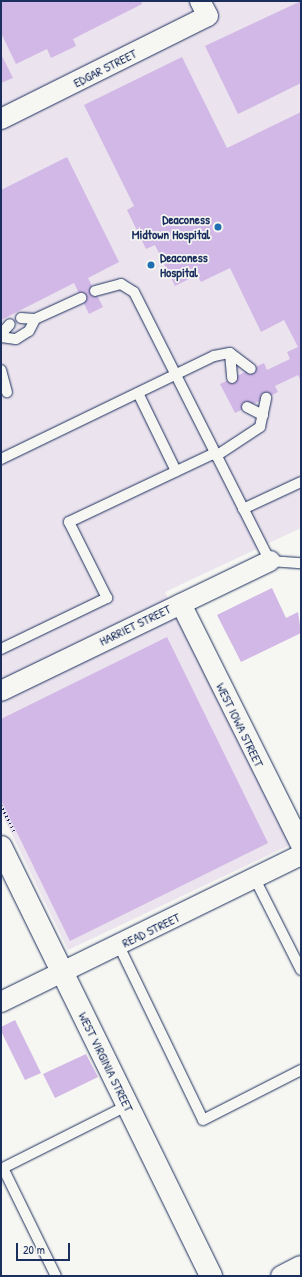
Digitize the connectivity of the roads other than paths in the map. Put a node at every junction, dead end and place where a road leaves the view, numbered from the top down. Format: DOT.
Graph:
graph roads {
  1 [pos="204,8"];
  2 [pos="1,119"];
  3 [pos="95,291"];
  4 [pos="81,298"];
  5 [pos="21,318"];
  6 [pos="35,319"];
  7 [pos="10,324"];
  8 [pos="1,334"];
  9 [pos="1,337"];
  10 [pos="230,353"];
  11 [pos="252,369"];
  12 [pos="1,370"];
  13 [pos="175,375"];
  14 [pos="232,378"];
  15 [pos="6,392"];
  16 [pos="138,393"];
  17 [pos="266,398"];
  18 [pos="247,407"];
  19 [pos="263,415"];
  20 [pos="215,454"];
  21 [pos="1,459"];
  22 [pos="176,471"];
  23 [pos="301,482"];
  24 [pos="244,509"];
  25 [pos="270,561"];
  26 [pos="301,562"];
  27 [pos="181,604"];
  28 [pos="1,649"];
  29 [pos="1,691"];
  30 [pos="301,845"];
  31 [pos="1,847"];
  32 [pos="301,855"];
  33 [pos="255,879"];
  34 [pos="119,946"];
  35 [pos="301,970"];
  36 [pos="64,973"];
  37 [pos="1,1002"];
  38 [pos="301,1070"];
  39 [pos="128,1106"];
  40 [pos="2,1168"];
  41 [pos="301,1266"];
  42 [pos="56,1276"];
  43 [pos="210,1276"];
  44 [pos="281,1276"];
  1 -- 2 [label="street, EDGAR STREET"];
  3 -- 13 [label="lane"];
  4 -- 6 [label="lane"];
  5 -- 6 [label="lane"];
  6 -- 9 [label="lane"];
  7 -- 8 [label="lane"];
  10 -- 11 [label="lane"];
  10 -- 13 [label="lane"];
  10 -- 14 [label="lane"];
  12 -- 15 [label="lane"];
  13 -- 16 [label="lane"];
  13 -- 20 [label="lane"];
  16 -- 21 [label="lane"];
  16 -- 22 [label="lane"];
  17 -- 19 [label="lane"];
  18 -- 19 [label="lane"];
  19 -- 20 [label="lane"];
  20 -- 22 [label="lane"];
  20 -- 24 [label="lane"];
  22 -- 28 [label="lane"];
  23 -- 24 [label="lane"];
  24 -- 25 [label="lane"];
  25 -- 26 [label="lane"];
  25 -- 27 [label="street, HARRIET STREET"];
  27 -- 29 [label="street, HARRIET STREET"];
  27 -- 30 [label="street, WEST IOWA STREET"];
  31 -- 36 [label="street, WEST VIRGINIA STREET"];
  32 -- 33 [label="street, READ STREET"];
  33 -- 34 [label="street, READ STREET"];
  33 -- 35 [label="lane"];
  34 -- 36 [label="street, READ STREET"];
  34 -- 38 [label="lane"];
  36 -- 37 [label="street, READ STREET"];
  36 -- 39 [label="street, WEST VIRGINIA STREET"];
  39 -- 40 [label="lane"];
  39 -- 43 [label="street, WEST VIRGINIA STREET"];
  40 -- 42 [label="lane"];
  41 -- 44 [label="street"];
}
